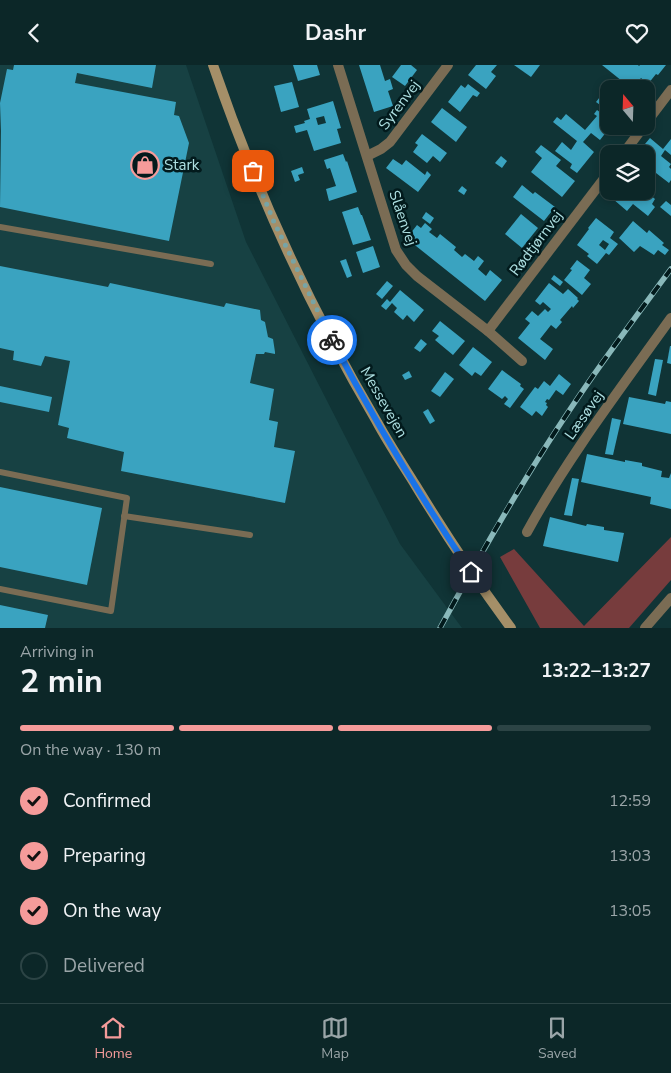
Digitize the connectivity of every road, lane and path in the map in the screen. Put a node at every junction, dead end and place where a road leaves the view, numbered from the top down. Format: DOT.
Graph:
graph roads {
  1 [pos="213,65"];
  2 [pos="338,65"];
  3 [pos="448,65"];
  4 [pos="671,90"];
  5 [pos="655,111"];
  6 [pos="367,156"];
  7 [pos="600,184"];
  8 [pos="0,227"];
  9 [pos="211,264"];
  10 [pos="671,317"];
  11 [pos="488,331"];
  12 [pos="522,361"];
  13 [pos="0,472"];
  14 [pos="124,516"];
  15 [pos="527,532"];
  16 [pos="250,535"];
  17 [pos="0,589"];
  18 [pos="671,598"];
  19 [pos="511,628"];
  20 [pos="645,628"];
  1 -- 19 [label="main road, Messevejen"];
  2 -- 6 [label="street, Slåenvej"];
  3 -- 6 [label="street, Syrenvej"];
  4 -- 5 [label="street"];
  6 -- 11 [label="street, Slåenvej"];
  7 -- 11 [label="street, Rødtjørnvej"];
  8 -- 9 [label="lane"];
  10 -- 15 [label="street, Læsøvej"];
  11 -- 12 [label="street, Slåenvej"];
  13 -- 14 [label="lane"];
  14 -- 16 [label="lane"];
  14 -- 17 [label="lane"];
  18 -- 20 [label="street"];
}
